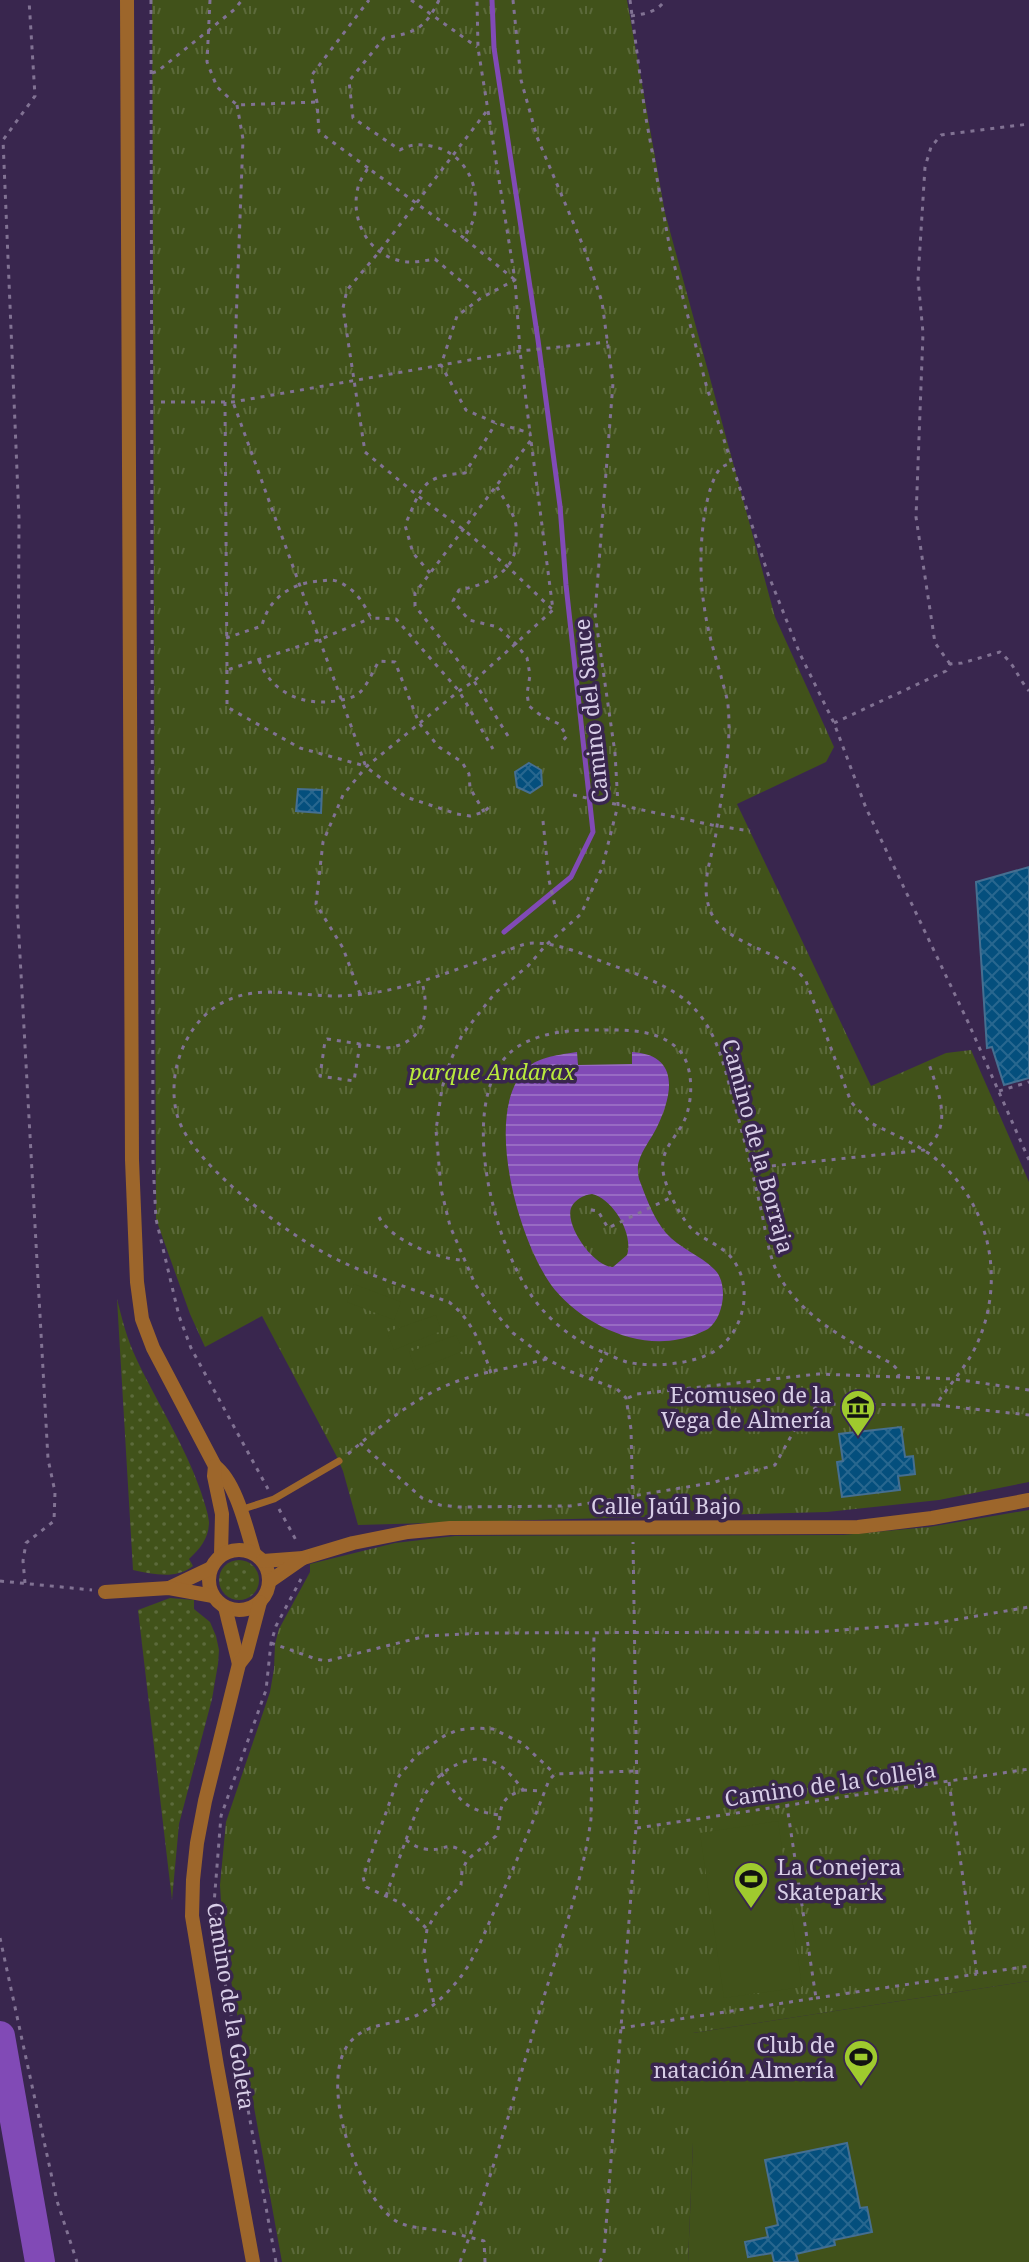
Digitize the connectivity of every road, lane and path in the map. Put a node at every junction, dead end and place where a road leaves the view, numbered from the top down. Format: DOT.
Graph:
graph roads {
  1 [pos="29,0"];
  2 [pos="127,0"];
  3 [pos="151,0"];
  4 [pos="210,0"];
  5 [pos="242,0"];
  6 [pos="369,0"];
  7 [pos="411,0"];
  8 [pos="439,0"];
  9 [pos="477,0"];
  10 [pos="513,0"];
  11 [pos="630,0"];
  12 [pos="665,0"];
  13 [pos="432,16"];
  14 [pos="631,16"];
  15 [pos="209,30"];
  16 [pos="478,48"];
  17 [pos="150,73"];
  18 [pos="317,102"];
  19 [pos="237,105"];
  20 [pos="487,110"];
  21 [pos="1029,124"];
  22 [pos="454,154"];
  23 [pos="368,168"];
  24 [pos="416,204"];
  25 [pos="464,238"];
  26 [pos="379,252"];
  27 [pos="515,280"];
  28 [pos="481,298"];
  29 [pos="608,342"];
  30 [pos="520,351"];
  31 [pos="441,365"];
  32 [pos="354,380"];
  33 [pos="161,402"];
  34 [pos="225,402"];
  35 [pos="233,402"];
  36 [pos="496,423"];
  37 [pos="530,433"];
  38 [pos="531,440"];
  39 [pos="731,463"];
  40 [pos="497,487"];
  41 [pos="418,496"];
  42 [pos="464,530"];
  43 [pos="508,567"];
  44 [pos="430,573"];
  45 [pos="301,583"];
  46 [pos="553,610"];
  47 [pos="371,618"];
  48 [pos="226,638"];
  49 [pos="321,639"];
  50 [pos="516,644"];
  51 [pos="259,660"];
  52 [pos="950,664"];
  53 [pos="227,670"];
  54 [pos="474,681"];
  55 [pos="459,691"];
  56 [pos="1029,691"];
  57 [pos="342,700"];
  58 [pos="419,723"];
  59 [pos="834,723"];
  60 [pos="508,736"];
  61 [pos="561,743"];
  62 [pos="493,749"];
  63 [pos="366,767"];
  64 [pos="573,795"];
  65 [pos="492,804"];
  66 [pos="618,805"];
  67 [pos="484,812"];
  68 [pos="543,821"];
  69 [pos="717,826"];
  70 [pos="750,831"];
  71 [pos="556,910"];
  72 [pos="546,945"];
  73 [pos="423,986"];
  74 [pos="360,995"];
  75 [pos="360,1044"];
  76 [pos="928,1061"];
  77 [pos="1029,1082"];
  78 [pos="999,1091"];
  79 [pos="924,1150"];
  80 [pos="1029,1160"];
  81 [pos="752,1168"];
  82 [pos="672,1197"];
  83 [pos="591,1210"];
  84 [pos="379,1217"];
  85 [pos="463,1260"];
  86 [pos="605,1353"];
  87 [pos="547,1359"];
  88 [pos="491,1373"];
  89 [pos="899,1376"];
  90 [pos="954,1379"];
  91 [pos="591,1380"];
  92 [pos="1029,1390"];
  93 [pos="626,1398"];
  94 [pos="936,1405"];
  95 [pos="1029,1415"];
  96 [pos="360,1443"];
  97 [pos="339,1461"];
  98 [pos="215,1466"];
  99 [pos="633,1495"];
  100 [pos="274,1499"];
  101 [pos="1029,1500"];
  102 [pos="240,1510"];
  103 [pos="633,1527"];
  104 [pos="302,1553"];
  105 [pos="221,1555"];
  106 [pos="259,1557"];
  107 [pos="211,1568"];
  108 [pos="304,1574"];
  109 [pos="0,1581"];
  110 [pos="270,1581"];
  111 [pos="25,1583"];
  112 [pos="169,1588"];
  113 [pos="105,1592"];
  114 [pos="213,1596"];
  115 [pos="260,1602"];
  116 [pos="225,1607"];
  117 [pos="1029,1607"];
  118 [pos="633,1632"];
  119 [pos="594,1634"];
  120 [pos="271,1643"];
  121 [pos="239,1664"];
  122 [pos="1029,1769"];
  123 [pos="591,1771"];
  124 [pos="636,1771"];
  125 [pos="441,1773"];
  126 [pos="555,1774"];
  127 [pos="949,1782"];
  128 [pos="523,1790"];
  129 [pos="545,1791"];
  130 [pos="787,1806"];
  131 [pos="499,1815"];
  132 [pos="636,1828"];
  133 [pos="406,1840"];
  134 [pos="471,1857"];
  135 [pos="386,1896"];
  136 [pos="427,1929"];
  137 [pos="0,1938"];
  138 [pos="1029,1966"];
  139 [pos="977,1974"];
  140 [pos="816,1998"];
  141 [pos="434,2004"];
  142 [pos="621,2028"];
  143 [pos="470,2237"];
  144 [pos="77,2262"];
  145 [pos="253,2262"];
  146 [pos="276,2262"];
  147 [pos="460,2262"];
  148 [pos="485,2262"];
  149 [pos="600,2262"];
  1 -- 111 [label="path"];
  2 -- 98 [label="street"];
  3 -- 17 [label="path"];
  4 -- 15 [label="path"];
  5 -- 15 [label="path"];
  6 -- 18 [label="path"];
  7 -- 13 [label="path"];
  8 -- 13 [label="path"];
  9 -- 16 [label="path"];
  10 -- 29 [label="path, Camino del Sauce"];
  11 -- 14 [label="path"];
  12 -- 14 [label="path"];
  13 -- 16 [label="path"];
  13 -- 22 [label="path"];
  14 -- 39 [label="path"];
  15 -- 17 [label="path"];
  15 -- 19 [label="path"];
  16 -- 20 [label="path"];
  17 -- 100 [label="path"];
  18 -- 19 [label="path"];
  18 -- 23 [label="path"];
  19 -- 35 [label="path"];
  20 -- 22 [label="path"];
  20 -- 27 [label="path"];
  21 -- 52 [label="path"];
  22 -- 24 [label="path"];
  22 -- 25 [label="path"];
  23 -- 24 [label="path"];
  23 -- 26 [label="path"];
  24 -- 25 [label="path"];
  24 -- 26 [label="path"];
  25 -- 27 [label="path"];
  26 -- 28 [label="path"];
  26 -- 32 [label="path"];
  27 -- 28 [label="path"];
  27 -- 30 [label="path"];
  28 -- 31 [label="path"];
  29 -- 30 [label="path"];
  29 -- 66 [label="path, Camino del Sauce"];
  30 -- 31 [label="path"];
  30 -- 37 [label="path"];
  31 -- 32 [label="path"];
  31 -- 36 [label="path"];
  32 -- 35 [label="path"];
  32 -- 41 [label="path"];
  33 -- 34 [label="path"];
  34 -- 35 [label="path"];
  34 -- 48 [label="path"];
  35 -- 45 [label="path"];
  36 -- 37 [label="path"];
  36 -- 41 [label="path"];
  37 -- 38 [label="path"];
  38 -- 40 [label="path"];
  38 -- 46 [label="path"];
  39 -- 59 [label="path"];
  39 -- 69 [label="path"];
  40 -- 42 [label="path"];
  40 -- 43 [label="path"];
  41 -- 42 [label="path"];
  41 -- 44 [label="path"];
  42 -- 43 [label="path"];
  42 -- 44 [label="path"];
  43 -- 46 [label="path"];
  43 -- 50 [label="path"];
  44 -- 54 [label="path"];
  45 -- 47 [label="path"];
  45 -- 48 [label="path"];
  45 -- 49 [label="path"];
  46 -- 50 [label="path"];
  47 -- 49 [label="path"];
  47 -- 55 [label="path"];
  48 -- 53 [label="path"];
  49 -- 51 [label="path"];
  49 -- 57 [label="path"];
  50 -- 54 [label="path"];
  50 -- 61 [label="path"];
  51 -- 53 [label="path"];
  51 -- 57 [label="path"];
  52 -- 56 [label="path"];
  52 -- 59 [label="path"];
  53 -- 63 [label="path"];
  54 -- 55 [label="path"];
  54 -- 60 [label="path"];
  55 -- 58 [label="path"];
  55 -- 62 [label="path"];
  57 -- 58 [label="path"];
  57 -- 63 [label="path"];
  58 -- 63 [label="path"];
  58 -- 67 [label="path"];
  59 -- 78 [label="path"];
  63 -- 67 [label="path"];
  63 -- 74 [label="path"];
  64 -- 66 [label="path"];
  65 -- 67 [label="path"];
  66 -- 69 [label="path"];
  66 -- 72 [label="path, Camino del Sauce"];
  68 -- 71 [label="path"];
  69 -- 70 [label="path"];
  69 -- 79 [label="path"];
  72 -- 74 [label="path, Camino de la Borraja"];
  72 -- 81 [label="path, Camino de la Borraja"];
  72 -- 85 [label="path, Camino del Sauce"];
  73 -- 75 [label="path"];
  74 -- 88 [label="path, Camino de la Borraja"];
  75 -- 75 [label="path"];
  76 -- 79 [label="path"];
  77 -- 78 [label="path"];
  78 -- 80 [label="path"];
  79 -- 81 [label="path"];
  79 -- 90 [label="path"];
  81 -- 89 [label="path, Camino de la Borraja"];
  82 -- 83 [label="path"];
  82 -- 86 [label="path"];
  82 -- 86 [label="path"];
  84 -- 85 [label="path"];
  85 -- 87 [label="path, Camino del Sauce"];
  86 -- 91 [label="path"];
  87 -- 88 [label="path"];
  87 -- 91 [label="path, Camino del Sauce"];
  88 -- 96 [label="path"];
  89 -- 90 [label="path"];
  89 -- 93 [label="path"];
  90 -- 92 [label="path"];
  90 -- 94 [label="path"];
  91 -- 93 [label="path, Camino del Sauce"];
  93 -- 99 [label="path"];
  94 -- 95 [label="path"];
  94 -- 99 [label="path"];
  96 -- 97 [label="path"];
  96 -- 99 [label="path"];
  97 -- 100 [label="lane"];
  98 -- 102 [label="street"];
  98 -- 105 [label="street"];
  99 -- 103 [label="path"];
  100 -- 102 [label="lane"];
  100 -- 104 [label="path"];
  101 -- 103 [label="street, Calle Jaúl Bajo"];
  102 -- 106 [label="street"];
  103 -- 104 [label="street, Calle Jaúl Bajo"];
  103 -- 118 [label="path"];
  104 -- 106 [label="street, Calle Jaúl Bajo"];
  104 -- 110 [label="street, Calle Jaúl Bajo"];
  105 -- 106 [label="street"];
  105 -- 107 [label="street"];
  106 -- 110 [label="street"];
  107 -- 112 [label="street"];
  107 -- 114 [label="street"];
  108 -- 120 [label="path"];
  109 -- 111 [label="path"];
  110 -- 115 [label="street"];
  111 -- 113 [label="path"];
  112 -- 113 [label="street"];
  112 -- 114 [label="street"];
  114 -- 116 [label="street"];
  115 -- 116 [label="street"];
  115 -- 121 [label="street, Camino de la Goleta"];
  116 -- 121 [label="street, Camino de la Goleta"];
  117 -- 118 [label="path"];
  118 -- 119 [label="path"];
  118 -- 124 [label="path"];
  119 -- 120 [label="path"];
  119 -- 123 [label="path"];
  120 -- 146 [label="path"];
  121 -- 145 [label="street, Camino de la Goleta"];
  122 -- 127 [label="path, Camino de la Colleja"];
  123 -- 124 [label="path"];
  123 -- 126 [label="path"];
  123 -- 143 [label="path"];
  124 -- 132 [label="path"];
  125 -- 128 [label="path"];
  125 -- 131 [label="path"];
  125 -- 133 [label="path"];
  126 -- 129 [label="path"];
  126 -- 135 [label="path"];
  127 -- 130 [label="path, Camino de la Colleja"];
  127 -- 139 [label="path"];
  128 -- 129 [label="path"];
  128 -- 131 [label="path"];
  129 -- 141 [label="path"];
  130 -- 132 [label="path, Camino de la Colleja"];
  130 -- 140 [label="path"];
  131 -- 134 [label="path"];
  132 -- 142 [label="path"];
  133 -- 134 [label="path"];
  133 -- 135 [label="path"];
  134 -- 136 [label="path"];
  135 -- 136 [label="path"];
  136 -- 141 [label="path"];
  137 -- 144 [label="path"];
  138 -- 139 [label="path"];
  139 -- 140 [label="path"];
  140 -- 142 [label="path"];
  141 -- 143 [label="path"];
  142 -- 149 [label="path"];
  143 -- 147 [label="path"];
  143 -- 148 [label="path"];
}
